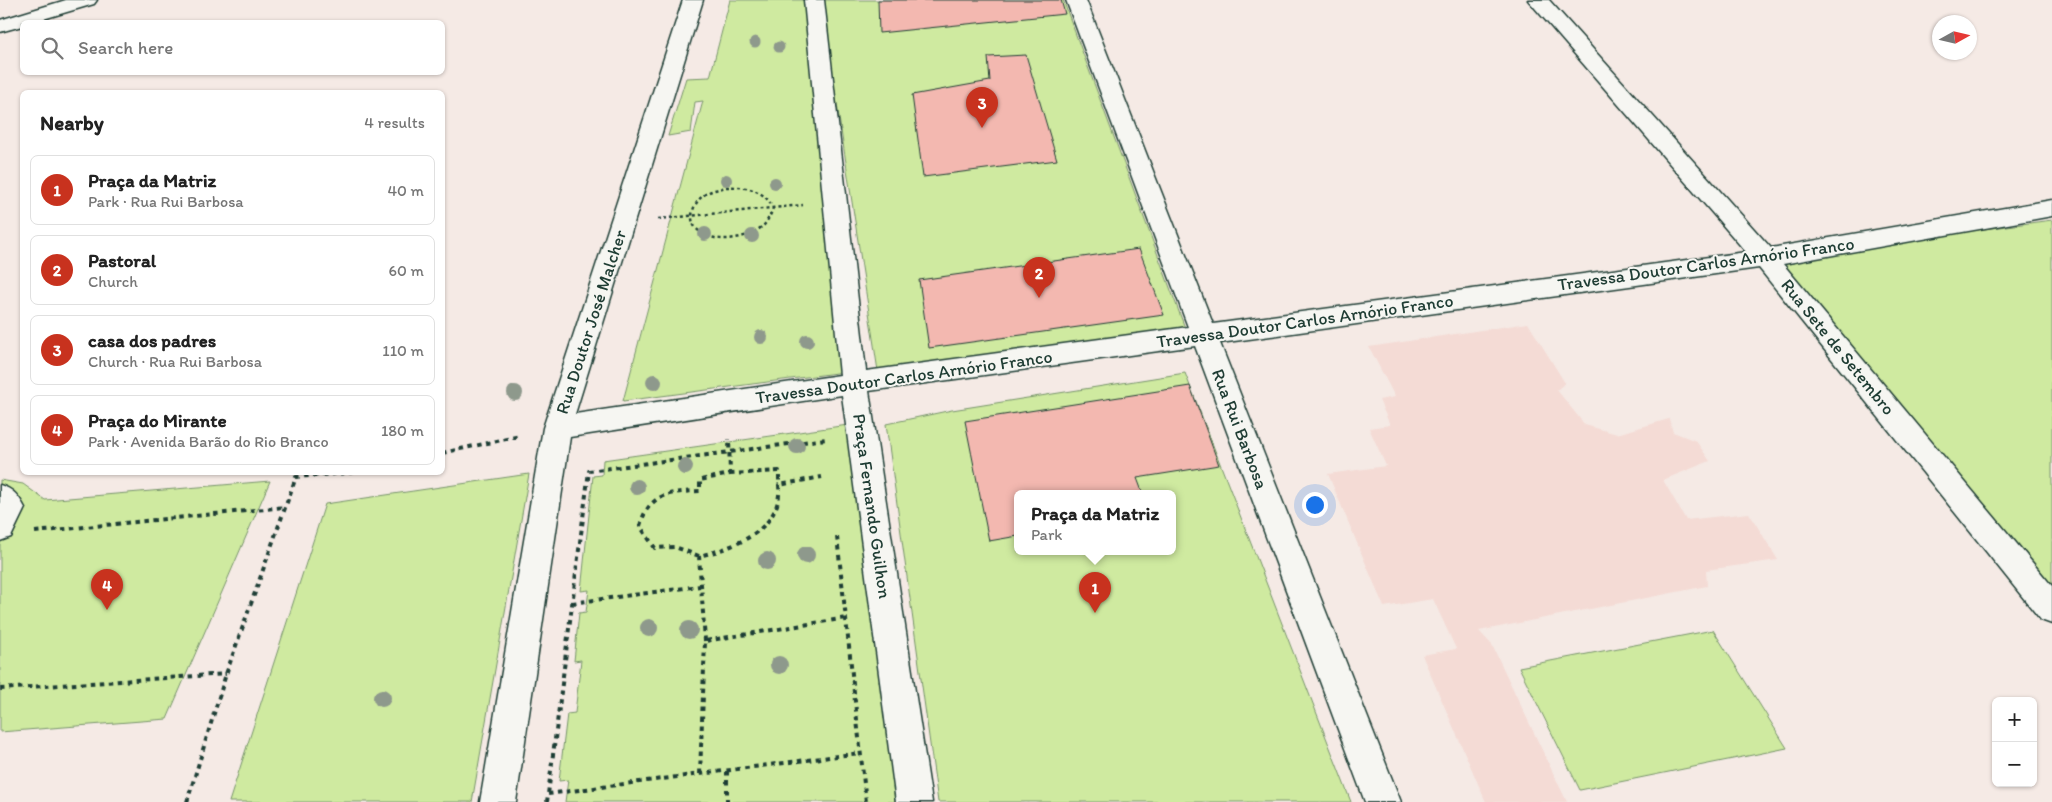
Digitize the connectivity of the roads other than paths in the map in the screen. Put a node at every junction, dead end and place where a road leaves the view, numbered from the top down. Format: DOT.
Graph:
graph roads {
  1 [pos="87,0"];
  2 [pos="693,0"];
  3 [pos="814,0"];
  4 [pos="1076,0"];
  5 [pos="1538,0"];
  6 [pos="20,20"];
  7 [pos="20,20"];
  8 [pos="0,26"];
  9 [pos="2052,208"];
  10 [pos="1765,258"];
  11 [pos="1204,335"];
  12 [pos="854,383"];
  13 [pos="557,428"];
  14 [pos="0,497"];
  15 [pos="0,528"];
  16 [pos="2052,610"];
  17 [pos="498,802"];
  18 [pos="914,802"];
  19 [pos="1383,802"];
  1 -- 7 [label="street"];
  2 -- 13 [label="street, Rua Doutor José Malcher"];
  3 -- 12 [label="street, Praça Fernando Guilhon"];
  4 -- 11 [label="street, Rua Rui Barbosa"];
  5 -- 10 [label="street, Rua Sete de Setembro"];
  6 -- 8 [label="street"];
  9 -- 10 [label="street, Travessa Doutor Carlos Arnório Franco"];
  10 -- 11 [label="street, Travessa Doutor Carlos Arnório Franco"];
  10 -- 16 [label="street, Rua Sete de Setembro"];
  11 -- 12 [label="street, Travessa Doutor Carlos Arnório Franco"];
  11 -- 19 [label="street, Rua Rui Barbosa"];
  12 -- 13 [label="street, Travessa Doutor Carlos Arnório Franco"];
  12 -- 18 [label="street, Praça Fernando Guilhon"];
  13 -- 17 [label="street, Rua Doutor José Malcher"];
  14 -- 15 [label="street"];
}
